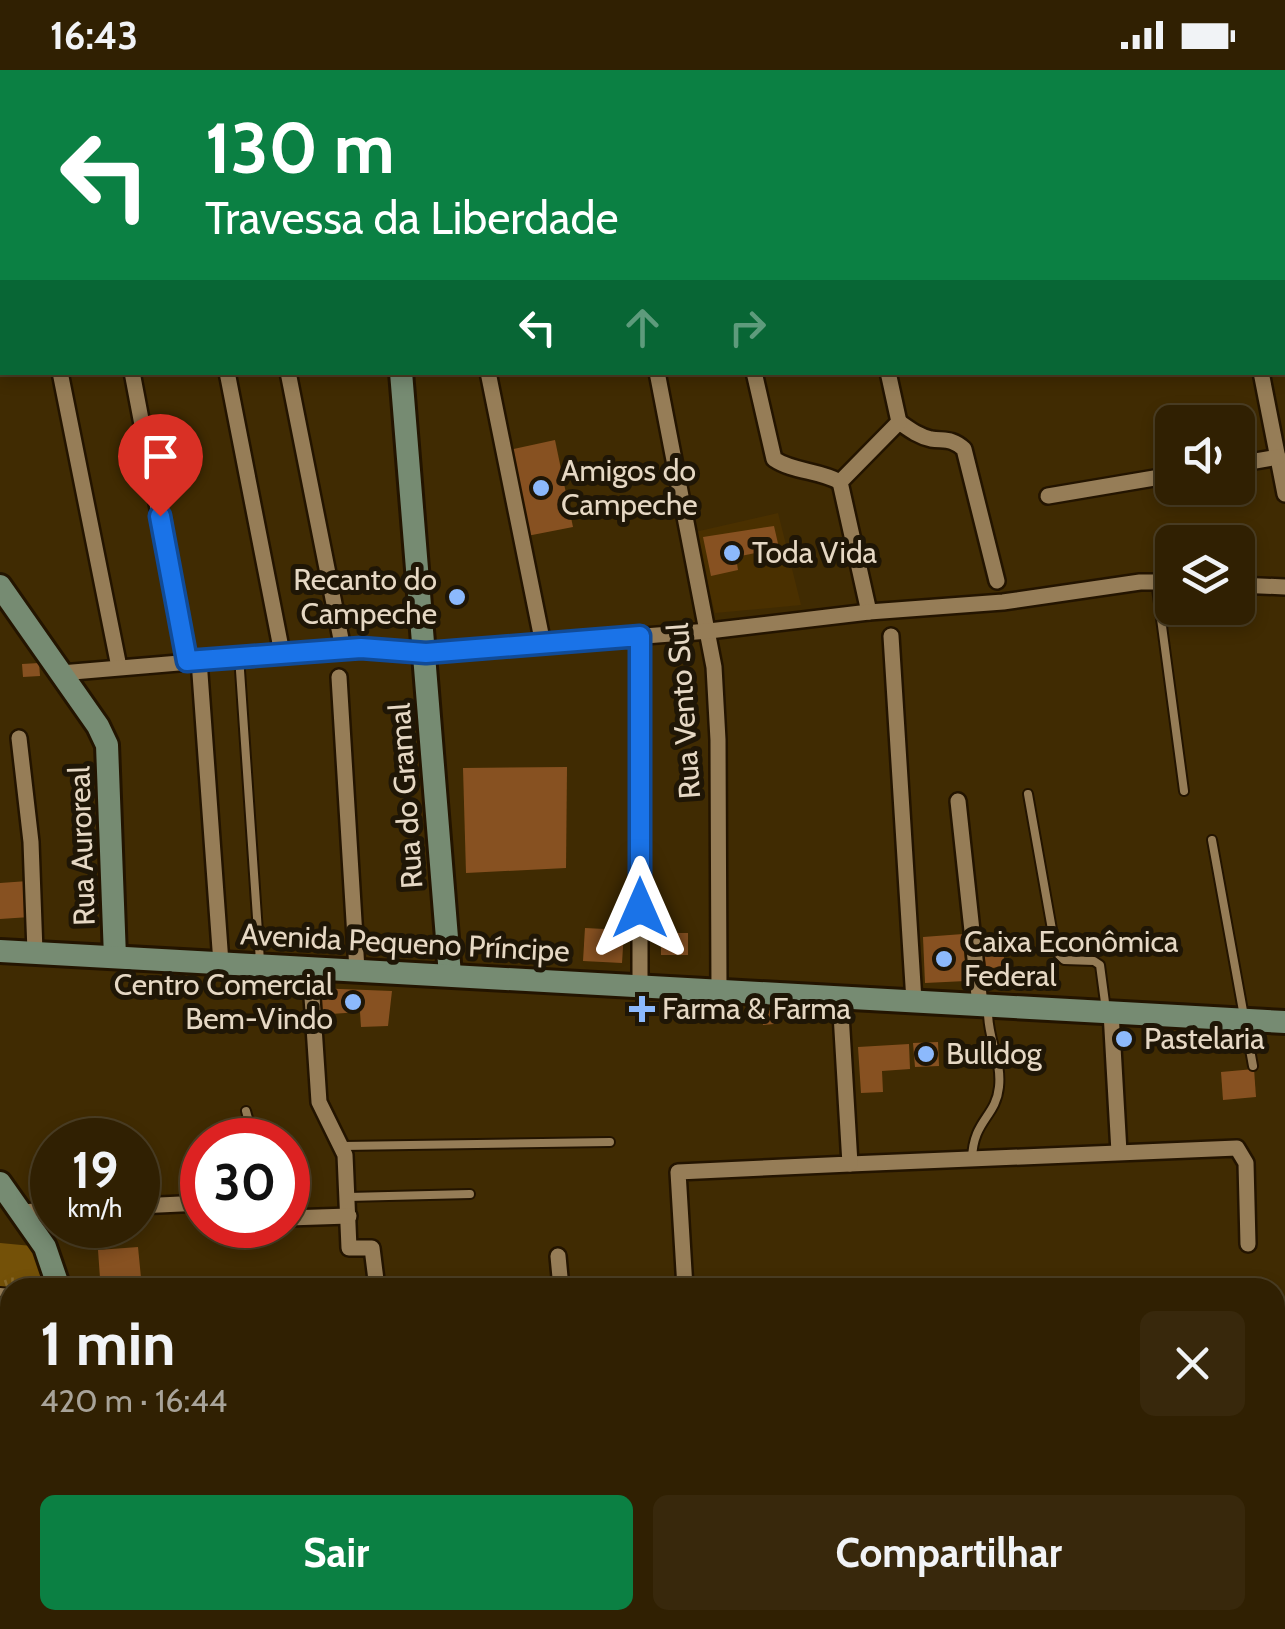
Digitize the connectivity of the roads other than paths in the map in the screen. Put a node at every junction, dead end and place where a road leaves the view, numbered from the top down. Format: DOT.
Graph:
graph roads {
  1 [pos="61,375"];
  2 [pos="133,375"];
  3 [pos="228,375"];
  4 [pos="289,375"];
  5 [pos="402,375"];
  6 [pos="489,375"];
  7 [pos="657,375"];
  8 [pos="755,375"];
  9 [pos="889,375"];
  10 [pos="1262,375"];
  11 [pos="900,422"];
  12 [pos="1278,457"];
  13 [pos="1255,461"];
  14 [pos="1155,478"];
  15 [pos="840,482"];
  16 [pos="1285,494"];
  17 [pos="1048,496"];
  18 [pos="998,581"];
  19 [pos="1155,583"];
  20 [pos="0,586"];
  21 [pos="1255,586"];
  22 [pos="1285,587"];
  23 [pos="869,612"];
  24 [pos="1168,625"];
  25 [pos="709,631"];
  26 [pos="640,636"];
  27 [pos="891,636"];
  28 [pos="543,644"];
  29 [pos="342,649"];
  30 [pos="282,653"];
  31 [pos="426,653"];
  32 [pos="239,656"];
  33 [pos="193,660"];
  34 [pos="119,667"];
  35 [pos="60,672"];
  36 [pos="340,676"];
  37 [pos="19,738"];
  38 [pos="1184,791"];
  39 [pos="1028,794"];
  40 [pos="958,802"];
  41 [pos="1212,840"];
  42 [pos="0,951"];
  43 [pos="35,952"];
  44 [pos="115,957"];
  45 [pos="222,962"];
  46 [pos="260,965"];
  47 [pos="310,968"];
  48 [pos="356,970"];
  49 [pos="450,975"];
  50 [pos="640,986"];
  51 [pos="719,990"];
  52 [pos="840,997"];
  53 [pos="914,1002"];
  54 [pos="984,1005"];
  55 [pos="1108,1012"];
  56 [pos="1242,1019"];
  57 [pos="1285,1022"];
  58 [pos="1253,1066"];
  59 [pos="246,1111"];
  60 [pos="248,1118"];
  61 [pos="610,1142"];
  62 [pos="343,1146"];
  63 [pos="1119,1152"];
  64 [pos="972,1159"];
  65 [pos="850,1164"];
  66 [pos="0,1184"];
  67 [pos="470,1194"];
  68 [pos="348,1197"];
  69 [pos="30,1211"];
  70 [pos="21,1212"];
  71 [pos="349,1216"];
  72 [pos="310,1217"];
  73 [pos="1248,1244"];
  74 [pos="558,1256"];
  75 [pos="54,1278"];
  76 [pos="376,1278"];
  77 [pos="560,1278"];
  78 [pos="684,1278"];
  1 -- 34 [label="street"];
  2 -- 33 [label="street"];
  3 -- 30 [label="street"];
  4 -- 29 [label="street"];
  5 -- 31 [label="main road, Rua do Gramal"];
  6 -- 28 [label="street"];
  7 -- 25 [label="street, Rua Vento Sul"];
  8 -- 15 [label="street"];
  9 -- 11 [label="street"];
  10 -- 12 [label="street"];
  11 -- 15 [label="street"];
  11 -- 18 [label="street"];
  12 -- 13 [label="street"];
  12 -- 16 [label="street"];
  14 -- 17 [label="street"];
  15 -- 23 [label="street"];
  19 -- 23 [label="street"];
  20 -- 35 [label="main road, Rua Auroreal"];
  21 -- 22 [label="street"];
  23 -- 25 [label="street"];
  24 -- 38 [label="lane"];
  25 -- 26 [label="street"];
  25 -- 51 [label="street, Rua Vento Sul"];
  26 -- 28 [label="street"];
  26 -- 50 [label="street"];
  27 -- 53 [label="street"];
  28 -- 31 [label="street"];
  29 -- 30 [label="street"];
  29 -- 31 [label="street"];
  30 -- 32 [label="street"];
  31 -- 49 [label="main road, Rua do Gramal"];
  32 -- 33 [label="street"];
  32 -- 46 [label="lane"];
  33 -- 34 [label="street"];
  33 -- 45 [label="street"];
  34 -- 35 [label="street"];
  35 -- 44 [label="main road, Rua Auroreal"];
  36 -- 48 [label="street"];
  37 -- 43 [label="street"];
  39 -- 55 [label="lane"];
  40 -- 54 [label="street"];
  41 -- 56 [label="lane"];
  42 -- 43 [label="main road, Avenida Pequeno Príncipe"];
  43 -- 44 [label="main road, Avenida Pequeno Príncipe"];
  44 -- 45 [label="main road, Avenida Pequeno Príncipe"];
  45 -- 46 [label="main road, Avenida Pequeno Príncipe"];
  46 -- 47 [label="main road, Avenida Pequeno Príncipe"];
  47 -- 48 [label="main road, Avenida Pequeno Príncipe"];
  47 -- 62 [label="street"];
  48 -- 49 [label="main road, Avenida Pequeno Príncipe"];
  49 -- 50 [label="main road, Avenida Pequeno Príncipe"];
  50 -- 51 [label="main road, Avenida Pequeno Príncipe"];
  51 -- 52 [label="main road, Avenida Pequeno Príncipe"];
  52 -- 53 [label="main road, Avenida Pequeno Príncipe"];
  52 -- 65 [label="street"];
  53 -- 54 [label="main road, Avenida Pequeno Príncipe"];
  54 -- 55 [label="main road, Avenida Pequeno Príncipe"];
  54 -- 64 [label="lane"];
  55 -- 56 [label="main road, Avenida Pequeno Príncipe"];
  55 -- 63 [label="street"];
  56 -- 57 [label="main road, Avenida Pequeno Príncipe"];
  56 -- 58 [label="lane"];
  59 -- 60 [label="lane"];
  61 -- 62 [label="lane"];
  62 -- 68 [label="street"];
  63 -- 64 [label="street"];
  63 -- 73 [label="street"];
  64 -- 65 [label="street"];
  65 -- 78 [label="street"];
  66 -- 70 [label="main road"];
  67 -- 68 [label="lane"];
  68 -- 71 [label="street"];
  69 -- 70 [label="street"];
  70 -- 75 [label="main road"];
  71 -- 72 [label="street"];
  71 -- 76 [label="street"];
  74 -- 77 [label="street"];
}
